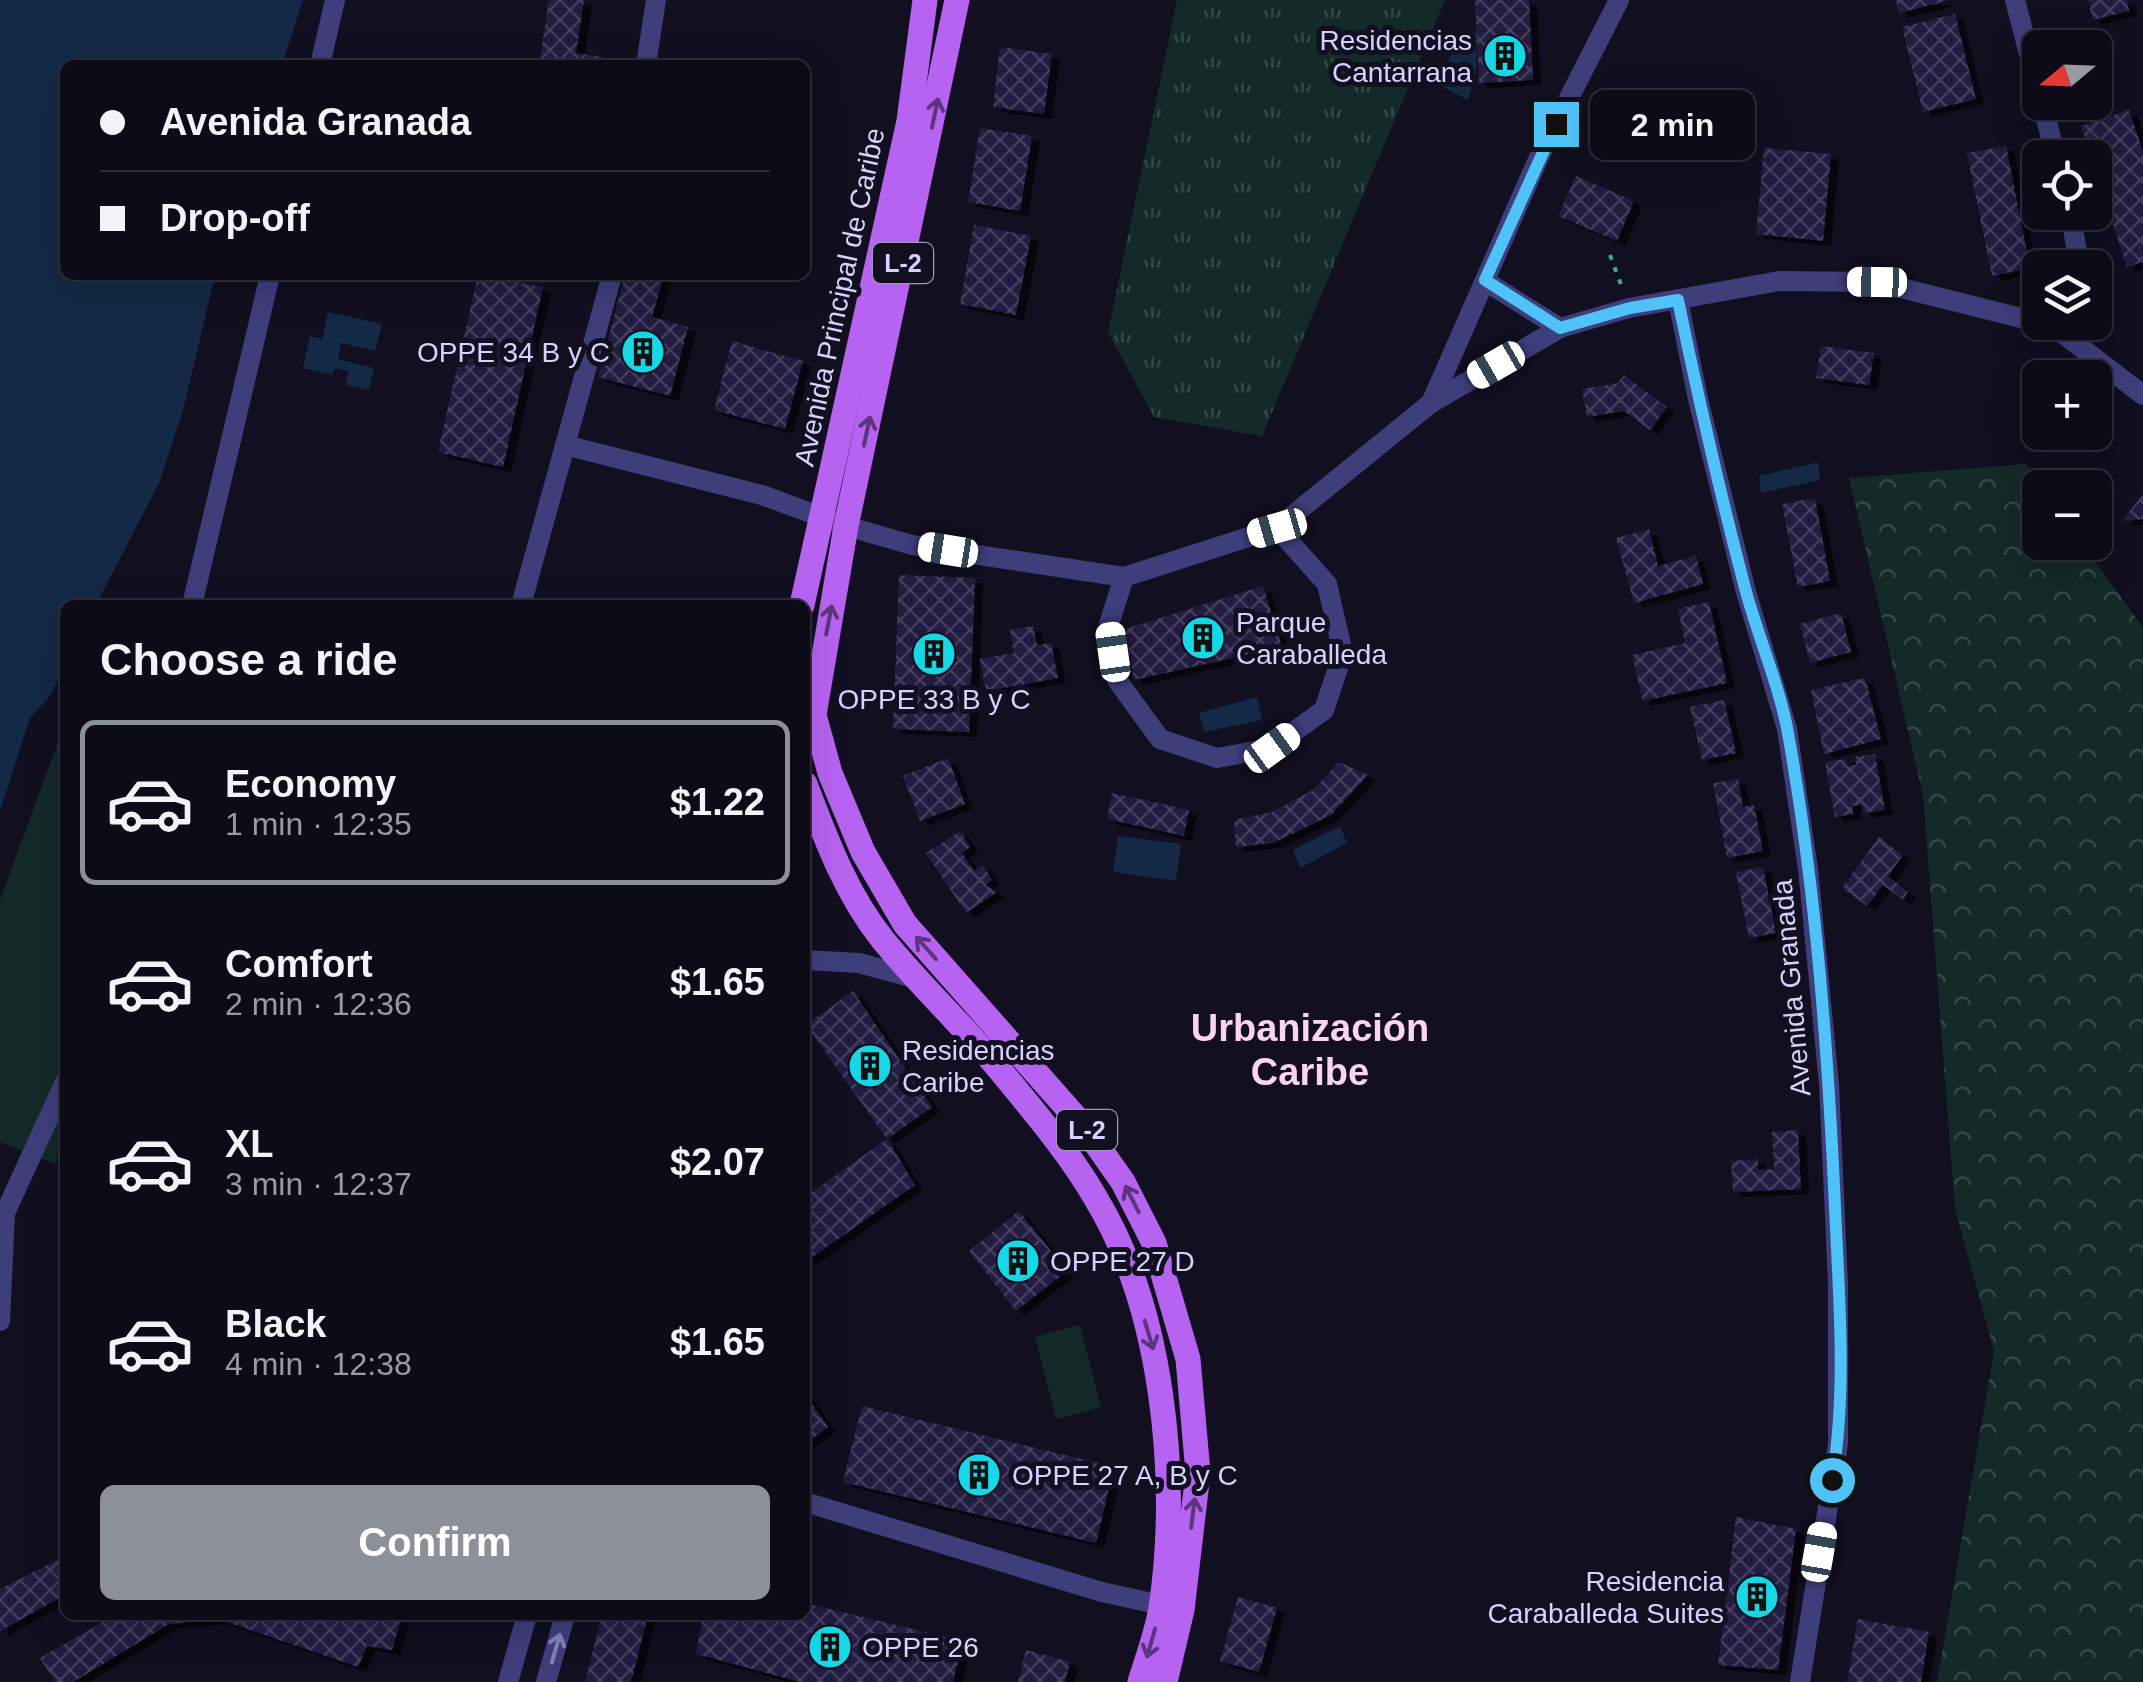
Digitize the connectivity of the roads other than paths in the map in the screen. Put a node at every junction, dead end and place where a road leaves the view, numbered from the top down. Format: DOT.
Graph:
graph roads {
  1 [pos="335,0"];
  2 [pos="656,0"];
  3 [pos="926,0"];
  4 [pos="957,0"];
  5 [pos="1620,0"];
  6 [pos="2016,0"];
  7 [pos="2024,30"];
  8 [pos="321,60"];
  9 [pos="647,60"];
  10 [pos="269,280"];
  11 [pos="611,280"];
  12 [pos="1485,280"];
  13 [pos="1678,300"];
  14 [pos="2022,318"];
  15 [pos="1560,328"];
  16 [pos="2084,340"];
  17 [pos="2143,395"];
  18 [pos="1431,402"];
  19 [pos="565,445"];
  20 [pos="822,516"];
  21 [pos="846,526"];
  22 [pos="1277,528"];
  23 [pos="1124,576"];
  24 [pos="193,600"];
  25 [pos="522,600"];
  26 [pos="803,600"];
  27 [pos="814,715"];
  28 [pos="810,729"];
  29 [pos="810,797"];
  30 [pos="810,960"];
  31 [pos="918,979"];
  32 [pos="60,1093"];
  33 [pos="0,1320"];
  34 [pos="810,1504"];
  35 [pos="1172,1607"];
  36 [pos="525,1620"];
  37 [pos="564,1620"];
  38 [pos="508,1682"];
  39 [pos="546,1682"];
  40 [pos="1140,1682"];
  41 [pos="1165,1682"];
  42 [pos="1800,1682"];
  1 -- 8 [label="street"];
  2 -- 9 [label="street"];
  3 -- 20 [label="main road, Avenida Principal de Caribe / L-2"];
  21 -- 4 [label="main road, Avenida Principal de Caribe / L-2, one-way"];
  5 -- 12 [label="street"];
  6 -- 7 [label="street"];
  10 -- 24 [label="street"];
  11 -- 19 [label="street"];
  12 -- 15 [label="street"];
  12 -- 18 [label="street"];
  13 -- 14 [label="street"];
  13 -- 15 [label="street"];
  13 -- 42 [label="street, Avenida Granada"];
  15 -- 18 [label="street"];
  16 -- 17 [label="street"];
  18 -- 22 [label="street"];
  19 -- 20 [label="street"];
  19 -- 25 [label="street"];
  20 -- 21 [label="street"];
  20 -- 26 [label="main road, Avenida Principal de Caribe / L-2"];
  21 -- 23 [label="street"];
  27 -- 21 [label="main road, Avenida Principal de Caribe / L-2, one-way"];
  22 -- 23 [label="street"];
  22 -- 23 [label="street"];
  27 -- 28 [label="street"];
  35 -- 27 [label="main road, Avenida Principal de Caribe / L-2, one-way"];
  29 -- 31 [label="main road, Avenida Principal de Caribe / L-2"];
  30 -- 31 [label="street"];
  31 -- 35 [label="main road, Avenida Principal de Caribe / L-2, one-way"];
  32 -- 33 [label="street"];
  34 -- 35 [label="street"];
  35 -- 40 [label="main road, Avenida Principal de Caribe / L-2, one-way"];
  35 -- 41 [label="main road, Avenida Principal de Caribe / L-2"];
  36 -- 38 [label="street"];
  39 -- 37 [label="street, one-way"];
}
